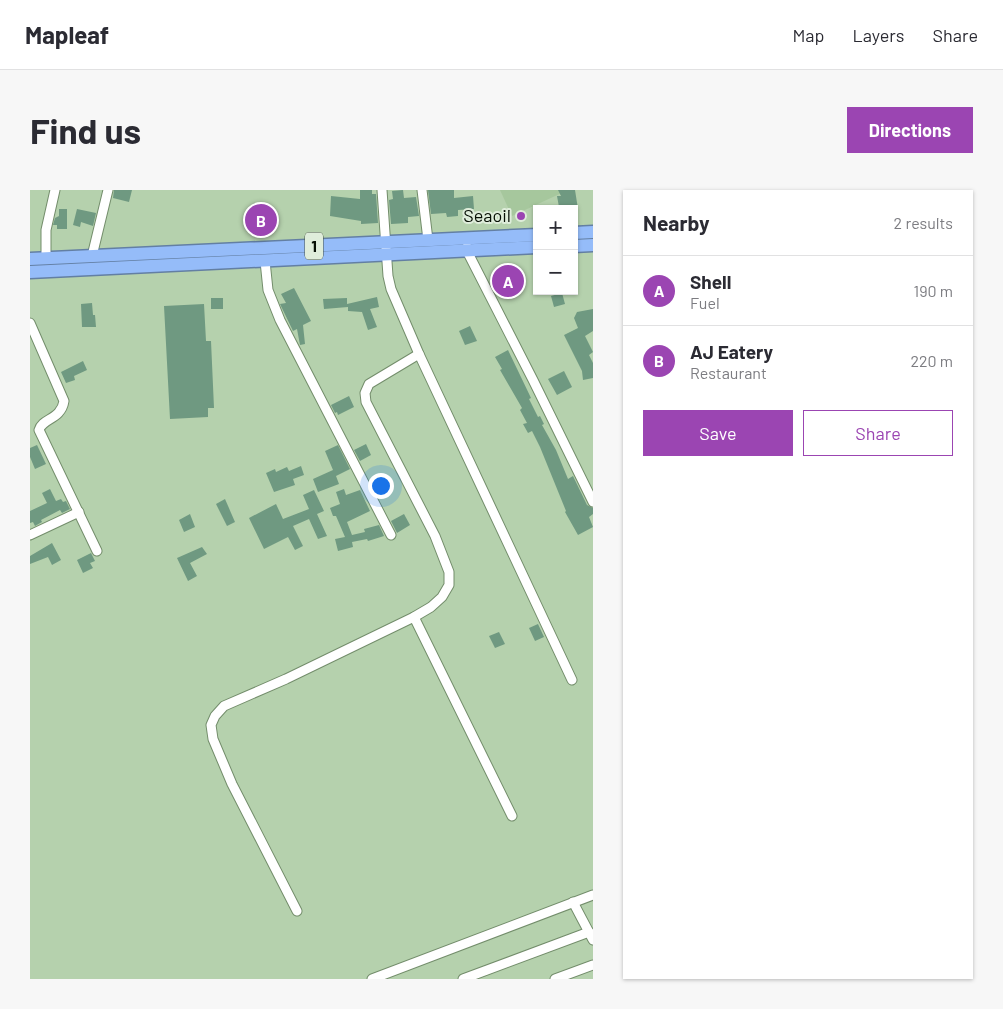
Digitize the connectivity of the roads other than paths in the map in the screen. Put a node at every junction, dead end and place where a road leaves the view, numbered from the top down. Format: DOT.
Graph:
graph roads {
  1 [pos="55,190"];
  2 [pos="108,190"];
  3 [pos="382,190"];
  4 [pos="422,190"];
  5 [pos="593,232"];
  6 [pos="578,233"];
  7 [pos="533,236"];
  8 [pos="428,240"];
  9 [pos="467,245"];
  10 [pos="593,245"];
  11 [pos="578,246"];
  12 [pos="387,248"];
  13 [pos="533,248"];
  14 [pos="92,256"];
  15 [pos="227,256"];
  16 [pos="46,258"];
  17 [pos="30,259"];
  18 [pos="265,261"];
  19 [pos="30,272"];
  20 [pos="30,323"];
  21 [pos="419,354"];
  22 [pos="593,502"];
  23 [pos="79,512"];
  24 [pos="30,534"];
  25 [pos="391,535"];
  26 [pos="97,551"];
  27 [pos="414,617"];
  28 [pos="572,680"];
  29 [pos="512,816"];
  30 [pos="593,895"];
  31 [pos="572,902"];
  32 [pos="297,911"];
  33 [pos="591,936"];
  34 [pos="593,965"];
  35 [pos="372,979"];
  36 [pos="463,979"];
  37 [pos="555,979"];
  1 -- 16 [label="street"];
  2 -- 14 [label="street"];
  3 -- 12 [label="street"];
  4 -- 8 [label="street"];
  5 -- 6 [label="highway"];
  7 -- 9 [label="highway, 1"];
  8 -- 9 [label="highway, 1"];
  8 -- 12 [label="highway, 1"];
  9 -- 12 [label="highway, 1"];
  9 -- 13 [label="highway, 1"];
  9 -- 22 [label="street"];
  10 -- 11 [label="highway"];
  12 -- 15 [label="highway, 1"];
  12 -- 18 [label="highway, 1"];
  12 -- 21 [label="street"];
  14 -- 15 [label="highway, 1"];
  14 -- 16 [label="highway, 1"];
  15 -- 18 [label="highway, 1"];
  15 -- 19 [label="highway, 1"];
  16 -- 17 [label="highway, 1"];
  18 -- 25 [label="street"];
  20 -- 23 [label="street"];
  21 -- 27 [label="street"];
  21 -- 28 [label="street"];
  23 -- 24 [label="street"];
  23 -- 26 [label="street"];
  27 -- 29 [label="street"];
  27 -- 32 [label="street"];
  30 -- 31 [label="street"];
  31 -- 33 [label="street"];
  31 -- 35 [label="street"];
  33 -- 36 [label="street"];
  34 -- 37 [label="street"];
}
